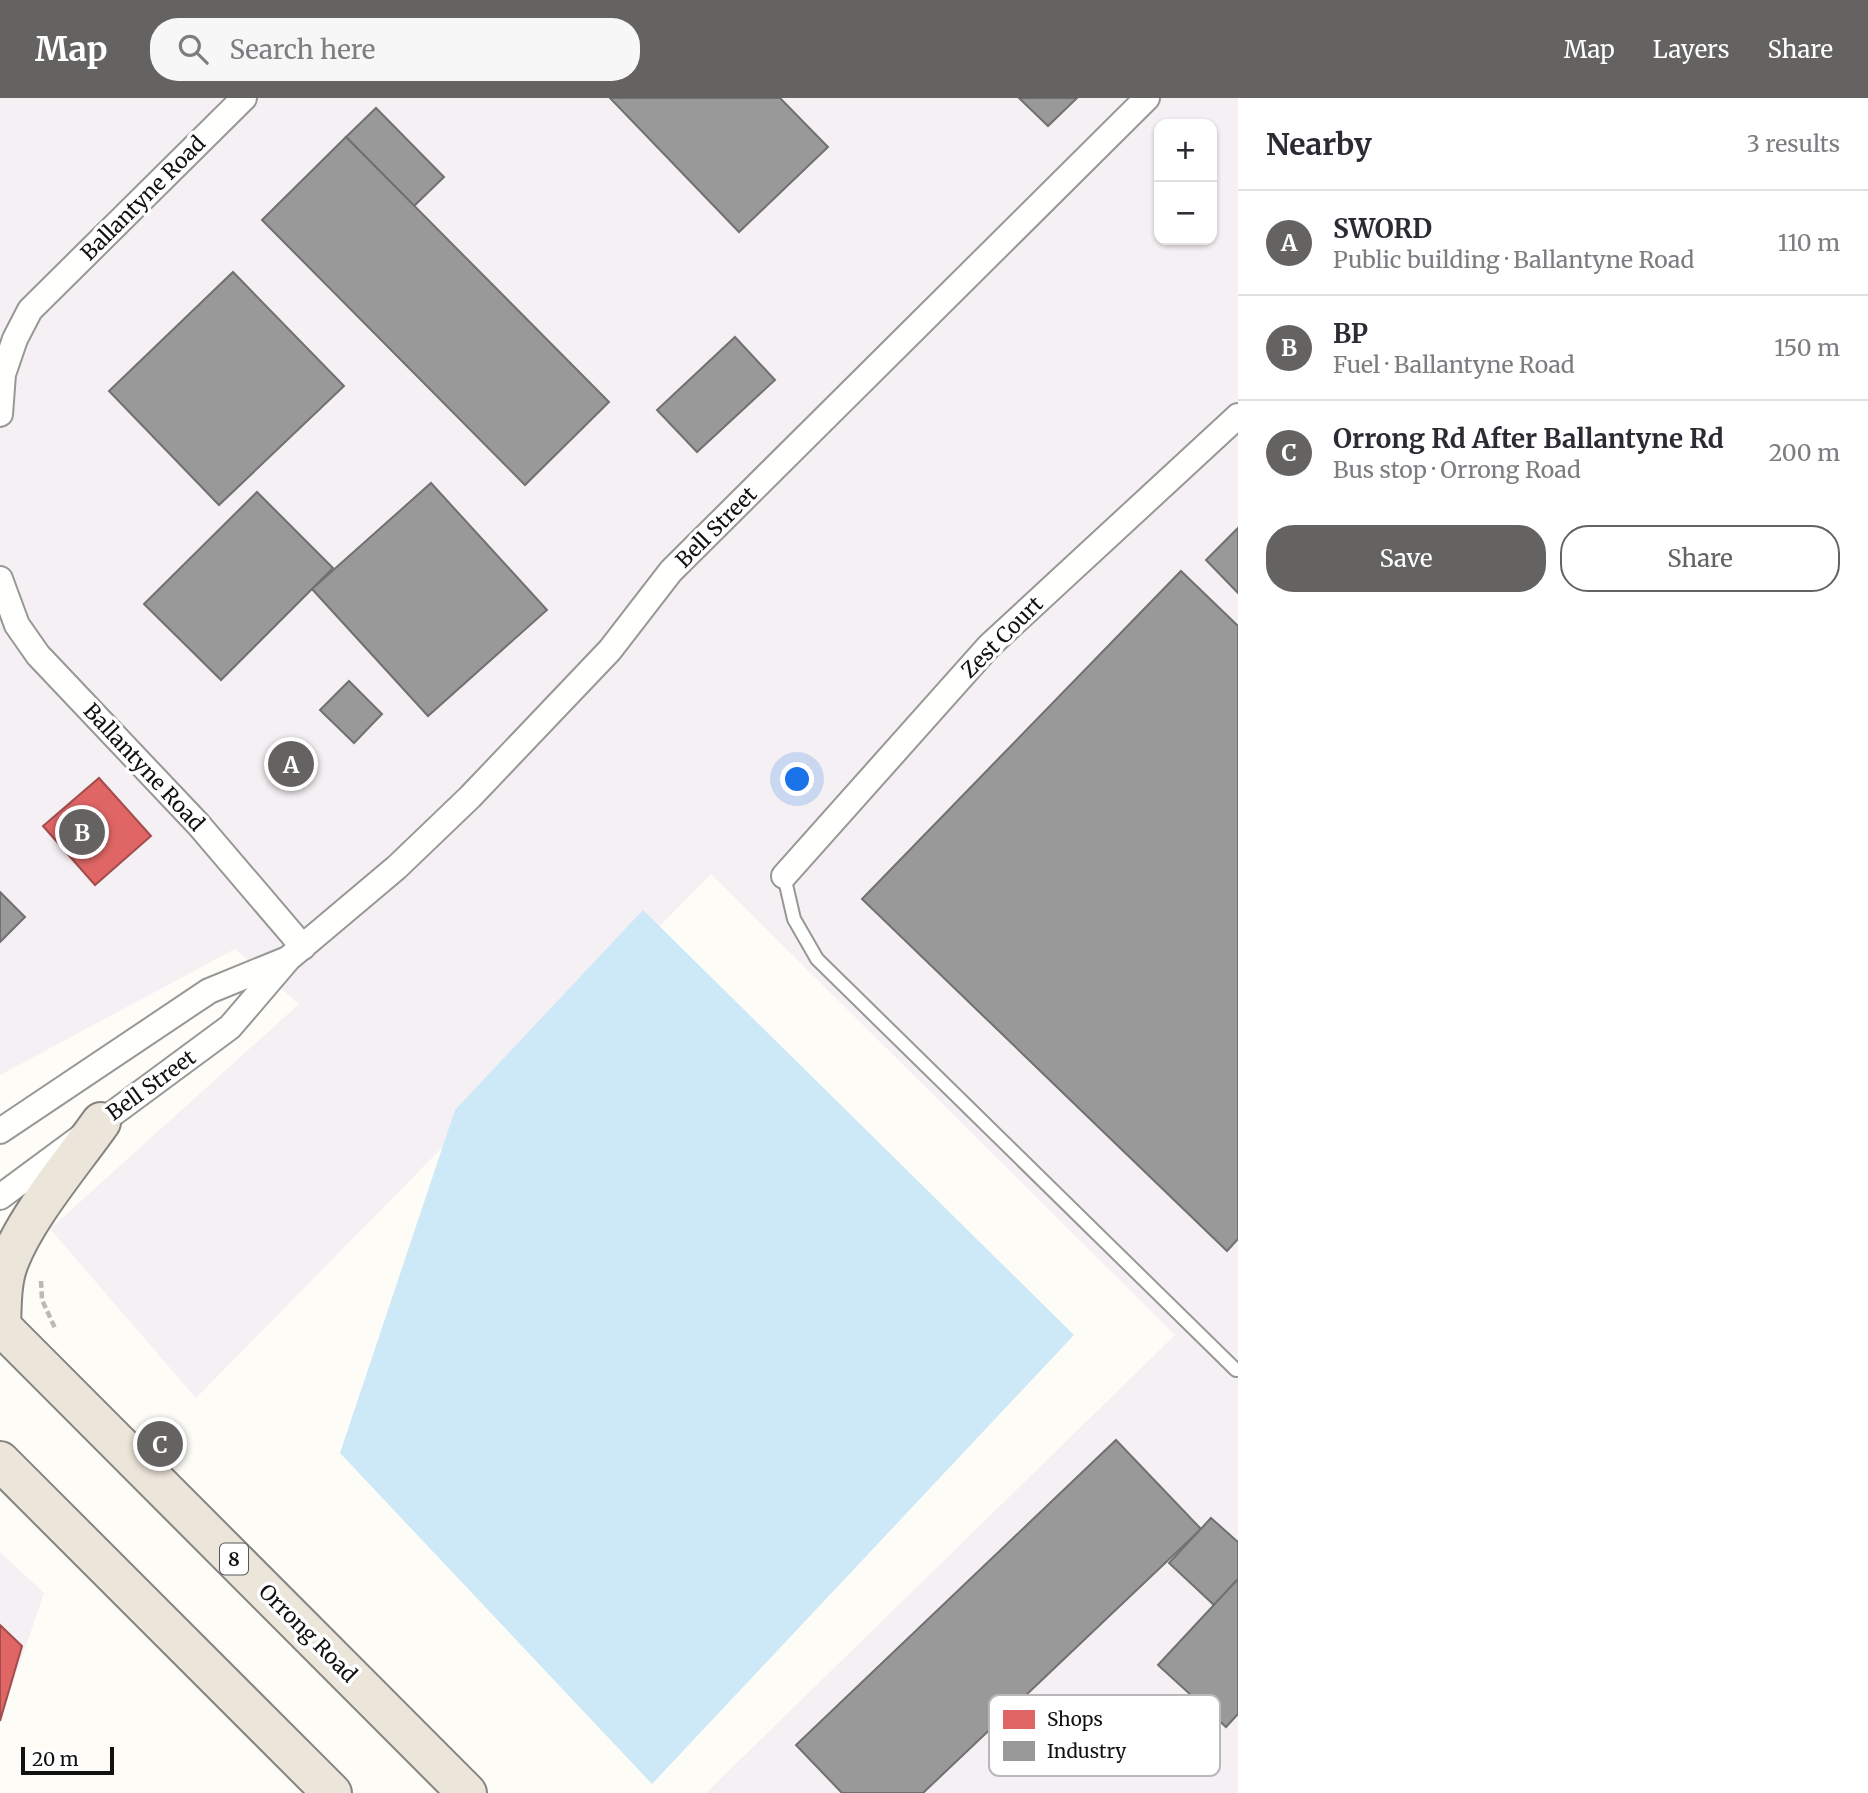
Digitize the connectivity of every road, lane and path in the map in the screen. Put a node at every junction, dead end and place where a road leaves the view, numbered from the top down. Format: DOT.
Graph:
graph roads {
  1 [pos="244,98"];
  2 [pos="1147,98"];
  3 [pos="0,414"];
  4 [pos="1238,416"];
  5 [pos="0,579"];
  6 [pos="784,876"];
  7 [pos="296,953"];
  8 [pos="100,1122"];
  9 [pos="0,1131"];
  10 [pos="0,1197"];
  11 [pos="41,1271"];
  12 [pos="1,1325"];
  13 [pos="56,1331"];
  14 [pos="1236,1370"];
  15 [pos="0,1461"];
  16 [pos="332,1793"];
  17 [pos="467,1793"];
  1 -- 3 [label="street, Ballantyne Road"];
  2 -- 7 [label="street, Bell Street"];
  4 -- 6 [label="street, Zest Court"];
  5 -- 7 [label="street, Ballantyne Road"];
  6 -- 14 [label="lane"];
  7 -- 8 [label="street, Bell Street"];
  7 -- 9 [label="street, Bell Street"];
  8 -- 10 [label="street, Bell Street"];
  8 -- 12 [label="highway"];
  11 -- 13 [label="path"];
  12 -- 17 [label="highway, Orrong Road / 8"];
  15 -- 16 [label="highway"];
}
